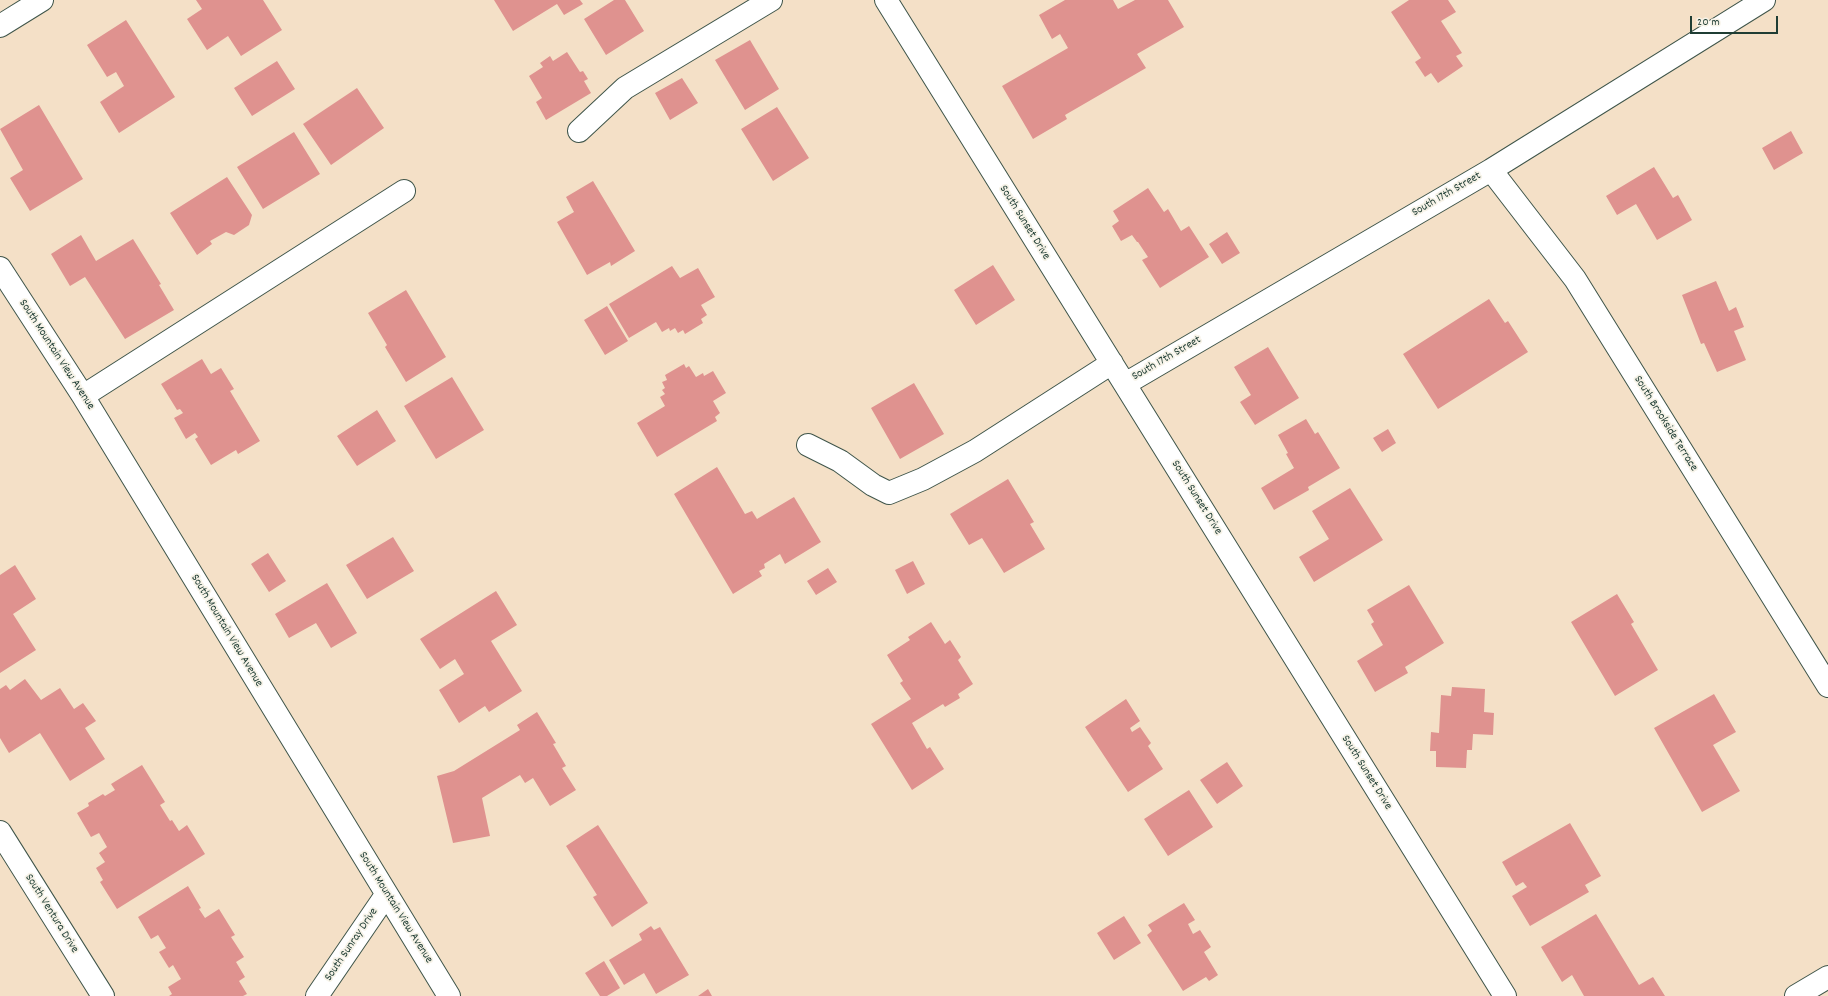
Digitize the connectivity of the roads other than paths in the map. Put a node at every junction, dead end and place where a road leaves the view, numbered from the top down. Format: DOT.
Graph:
graph roads {
  1 [pos="42,0"];
  2 [pos="771,0"];
  3 [pos="886,0"];
  4 [pos="1764,0"];
  5 [pos="0,26"];
  6 [pos="579,131"];
  7 [pos="1491,170"];
  8 [pos="404,191"];
  9 [pos="0,268"];
  10 [pos="1112,363"];
  11 [pos="1125,384"];
  12 [pos="83,396"];
  13 [pos="808,445"];
  14 [pos="1828,686"];
  15 [pos="0,832"];
  16 [pos="386,895"];
  17 [pos="1828,977"];
  18 [pos="103,996"];
  19 [pos="317,996"];
  20 [pos="449,996"];
  21 [pos="1505,996"];
  22 [pos="1796,996"];
  1 -- 5 [label="street"];
  2 -- 6 [label="street"];
  3 -- 10 [label="street, South Sunset Drive"];
  4 -- 7 [label="street, South 17th Street"];
  7 -- 11 [label="street, South 17th Street"];
  7 -- 14 [label="street, South Brookside Terrace"];
  8 -- 12 [label="street"];
  9 -- 12 [label="street, South Mountain View Avenue"];
  10 -- 11 [label="street, South Sunset Drive"];
  10 -- 13 [label="street"];
  11 -- 21 [label="street, South Sunset Drive"];
  12 -- 16 [label="street, South Mountain View Avenue"];
  15 -- 18 [label="street, South Ventura Drive"];
  16 -- 19 [label="street, South Sunray Drive"];
  16 -- 20 [label="street, South Mountain View Avenue"];
  17 -- 22 [label="street"];
}
